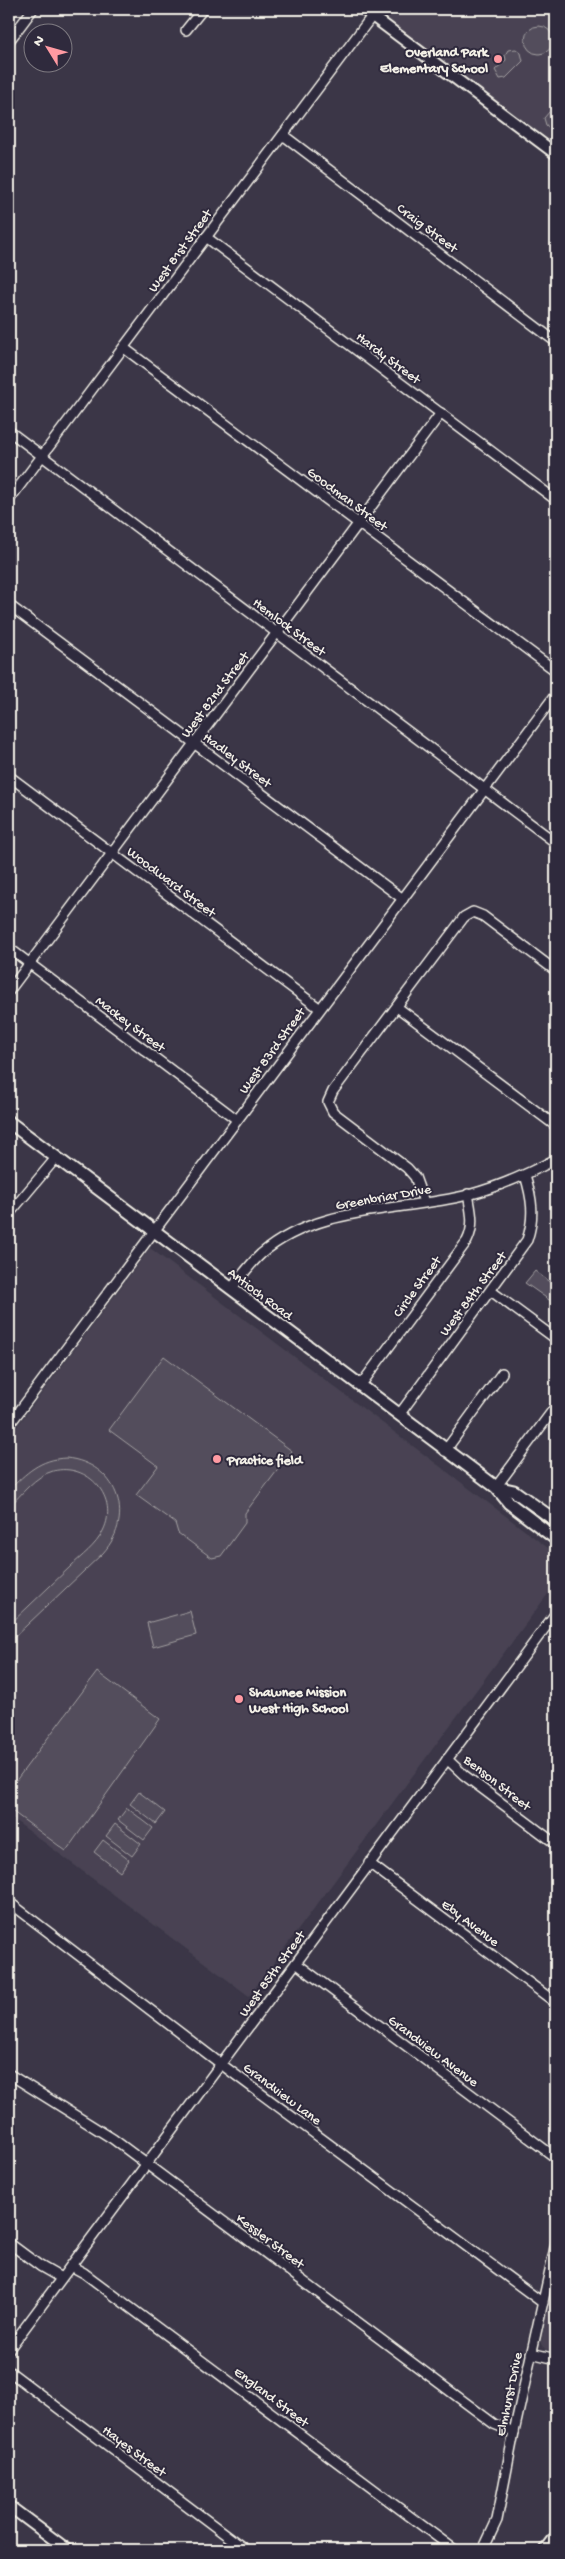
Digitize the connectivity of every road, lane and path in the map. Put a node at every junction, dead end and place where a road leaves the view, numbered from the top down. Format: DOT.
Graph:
graph roads {
  1 [pos="33,9"];
  2 [pos="204,9"];
  3 [pos="362,9"];
  4 [pos="372,16"];
  5 [pos="186,30"];
  6 [pos="9,41"];
  7 [pos="283,134"];
  8 [pos="556,154"];
  9 [pos="206,237"];
  10 [pos="556,342"];
  11 [pos="124,348"];
  12 [pos="441,413"];
  13 [pos="9,431"];
  14 [pos="42,455"];
  15 [pos="9,500"];
  16 [pos="556,500"];
  17 [pos="358,523"];
  18 [pos="9,605"];
  19 [pos="276,633"];
  20 [pos="556,671"];
  21 [pos="556,694"];
  22 [pos="194,743"];
  23 [pos="9,776"];
  24 [pos="484,789"];
  25 [pos="556,843"];
  26 [pos="111,853"];
  27 [pos="403,899"];
  28 [pos="9,948"];
  29 [pos="29,964"];
  30 [pos="556,971"];
  31 [pos="9,991"];
  32 [pos="397,1007"];
  33 [pos="319,1008"];
  34 [pos="236,1119"];
  35 [pos="9,1122"];
  36 [pos="556,1126"];
  37 [pos="56,1158"];
  38 [pos="556,1159"];
  39 [pos="525,1175"];
  40 [pos="468,1194"];
  41 [pos="424,1202"];
  42 [pos="9,1214"];
  43 [pos="153,1230"];
  44 [pos="231,1289"];
  45 [pos="491,1292"];
  46 [pos="556,1338"];
  47 [pos="502,1373"];
  48 [pos="360,1386"];
  49 [pos="556,1406"];
  50 [pos="399,1415"];
  51 [pos="9,1425"];
  52 [pos="446,1450"];
  53 [pos="496,1487"];
  54 [pos="556,1521"];
  55 [pos="556,1539"];
  56 [pos="556,1613"];
  57 [pos="447,1759"];
  58 [pos="556,1844"];
  59 [pos="369,1863"];
  60 [pos="9,1902"];
  61 [pos="296,1963"];
  62 [pos="556,2003"];
  63 [pos="221,2064"];
  64 [pos="9,2074"];
  65 [pos="556,2158"];
  66 [pos="147,2164"];
  67 [pos="9,2243"];
  68 [pos="556,2243"];
  69 [pos="70,2266"];
  70 [pos="62,2278"];
  71 [pos="543,2303"];
  72 [pos="9,2349"];
  73 [pos="532,2353"];
  74 [pos="556,2359"];
  75 [pos="9,2371"];
  76 [pos="514,2432"];
  77 [pos="9,2506"];
  78 [pos="556,2537"];
  79 [pos="68,2550"];
  80 [pos="246,2550"];
  81 [pos="455,2550"];
  82 [pos="483,2550"];
  83 [pos="546,2550"];
  1 -- 6 [label="street"];
  2 -- 5 [label="street"];
  3 -- 4 [label="street"];
  4 -- 7 [label="street, West 81st Street"];
  4 -- 8 [label="street"];
  7 -- 9 [label="street, West 81st Street"];
  7 -- 10 [label="street, Craig Street"];
  9 -- 11 [label="street, West 81st Street"];
  9 -- 12 [label="street, Hardy Street"];
  11 -- 14 [label="street, West 81st Street"];
  11 -- 17 [label="street, Goodman Street"];
  12 -- 16 [label="street, Hardy Street"];
  12 -- 17 [label="street, West 82nd Street"];
  13 -- 14 [label="street, Hemlock Street"];
  14 -- 15 [label="street, West 81st Street"];
  14 -- 19 [label="street, Hemlock Street"];
  17 -- 19 [label="street, West 82nd Street"];
  17 -- 20 [label="street, Goodman Street"];
  18 -- 22 [label="street, Hadley Street"];
  19 -- 22 [label="street, West 82nd Street"];
  19 -- 24 [label="street, Hemlock Street"];
  21 -- 24 [label="street, West 83rd Street"];
  22 -- 26 [label="street, West 82nd Street"];
  22 -- 27 [label="street, Hadley Street"];
  23 -- 26 [label="street, Woodward Street"];
  24 -- 25 [label="street, Hemlock Street"];
  24 -- 27 [label="street, West 83rd Street"];
  26 -- 29 [label="street, West 82nd Street"];
  26 -- 33 [label="street, Woodward Street"];
  27 -- 33 [label="street, West 83rd Street"];
  28 -- 29 [label="street, Mackey Street"];
  29 -- 31 [label="street, West 82nd Street"];
  29 -- 34 [label="street, Mackey Street"];
  30 -- 32 [label="street"];
  32 -- 36 [label="street"];
  32 -- 41 [label="street"];
  33 -- 34 [label="street, West 83rd Street"];
  34 -- 43 [label="street, West 83rd Street"];
  35 -- 37 [label="main road, Antioch Road"];
  37 -- 42 [label="street"];
  37 -- 43 [label="main road, Antioch Road"];
  38 -- 39 [label="street, Greenbriar Drive"];
  39 -- 40 [label="street, Greenbriar Drive"];
  39 -- 45 [label="street, West 84th Street"];
  40 -- 41 [label="street, Greenbriar Drive"];
  40 -- 48 [label="street, Circle Street"];
  41 -- 44 [label="street, Greenbriar Drive"];
  43 -- 44 [label="main road, Antioch Road"];
  43 -- 51 [label="street, West 83rd Street"];
  44 -- 48 [label="main road, Antioch Road"];
  45 -- 46 [label="street"];
  45 -- 50 [label="street, West 84th Street"];
  47 -- 52 [label="street"];
  48 -- 50 [label="main road, Antioch Road"];
  49 -- 53 [label="street"];
  50 -- 52 [label="main road, Antioch Road"];
  52 -- 53 [label="main road, Antioch Road"];
  53 -- 54 [label="main road, Antioch Road"];
  53 -- 55 [label="main road, Antioch Road"];
  56 -- 57 [label="street, West 85th Street"];
  57 -- 58 [label="street, Benson Street"];
  57 -- 59 [label="street, West 85th Street"];
  59 -- 61 [label="street, West 85th Street"];
  59 -- 62 [label="street, Eby Avenue"];
  60 -- 63 [label="street, Grandview Lane"];
  61 -- 63 [label="street, West 85th Street"];
  61 -- 65 [label="street, Grandview Avenue"];
  63 -- 66 [label="street, West 85th Street"];
  63 -- 71 [label="street, Grandview Lane"];
  64 -- 66 [label="street, Kessler Street"];
  66 -- 69 [label="street, West 85th Street"];
  66 -- 76 [label="street, Kessler Street"];
  67 -- 70 [label="street"];
  68 -- 71 [label="street, Elmhurst Drive"];
  69 -- 70 [label="street, West 85th Street"];
  69 -- 81 [label="street, England Street"];
  70 -- 72 [label="street, West 85th Street"];
  71 -- 73 [label="street, Elmhurst Drive"];
  73 -- 74 [label="street"];
  73 -- 76 [label="street, Elmhurst Drive"];
  75 -- 80 [label="street, Hayes Street"];
  76 -- 82 [label="street, Elmhurst Drive"];
  77 -- 79 [label="street"];
  78 -- 83 [label="main road"];
}
